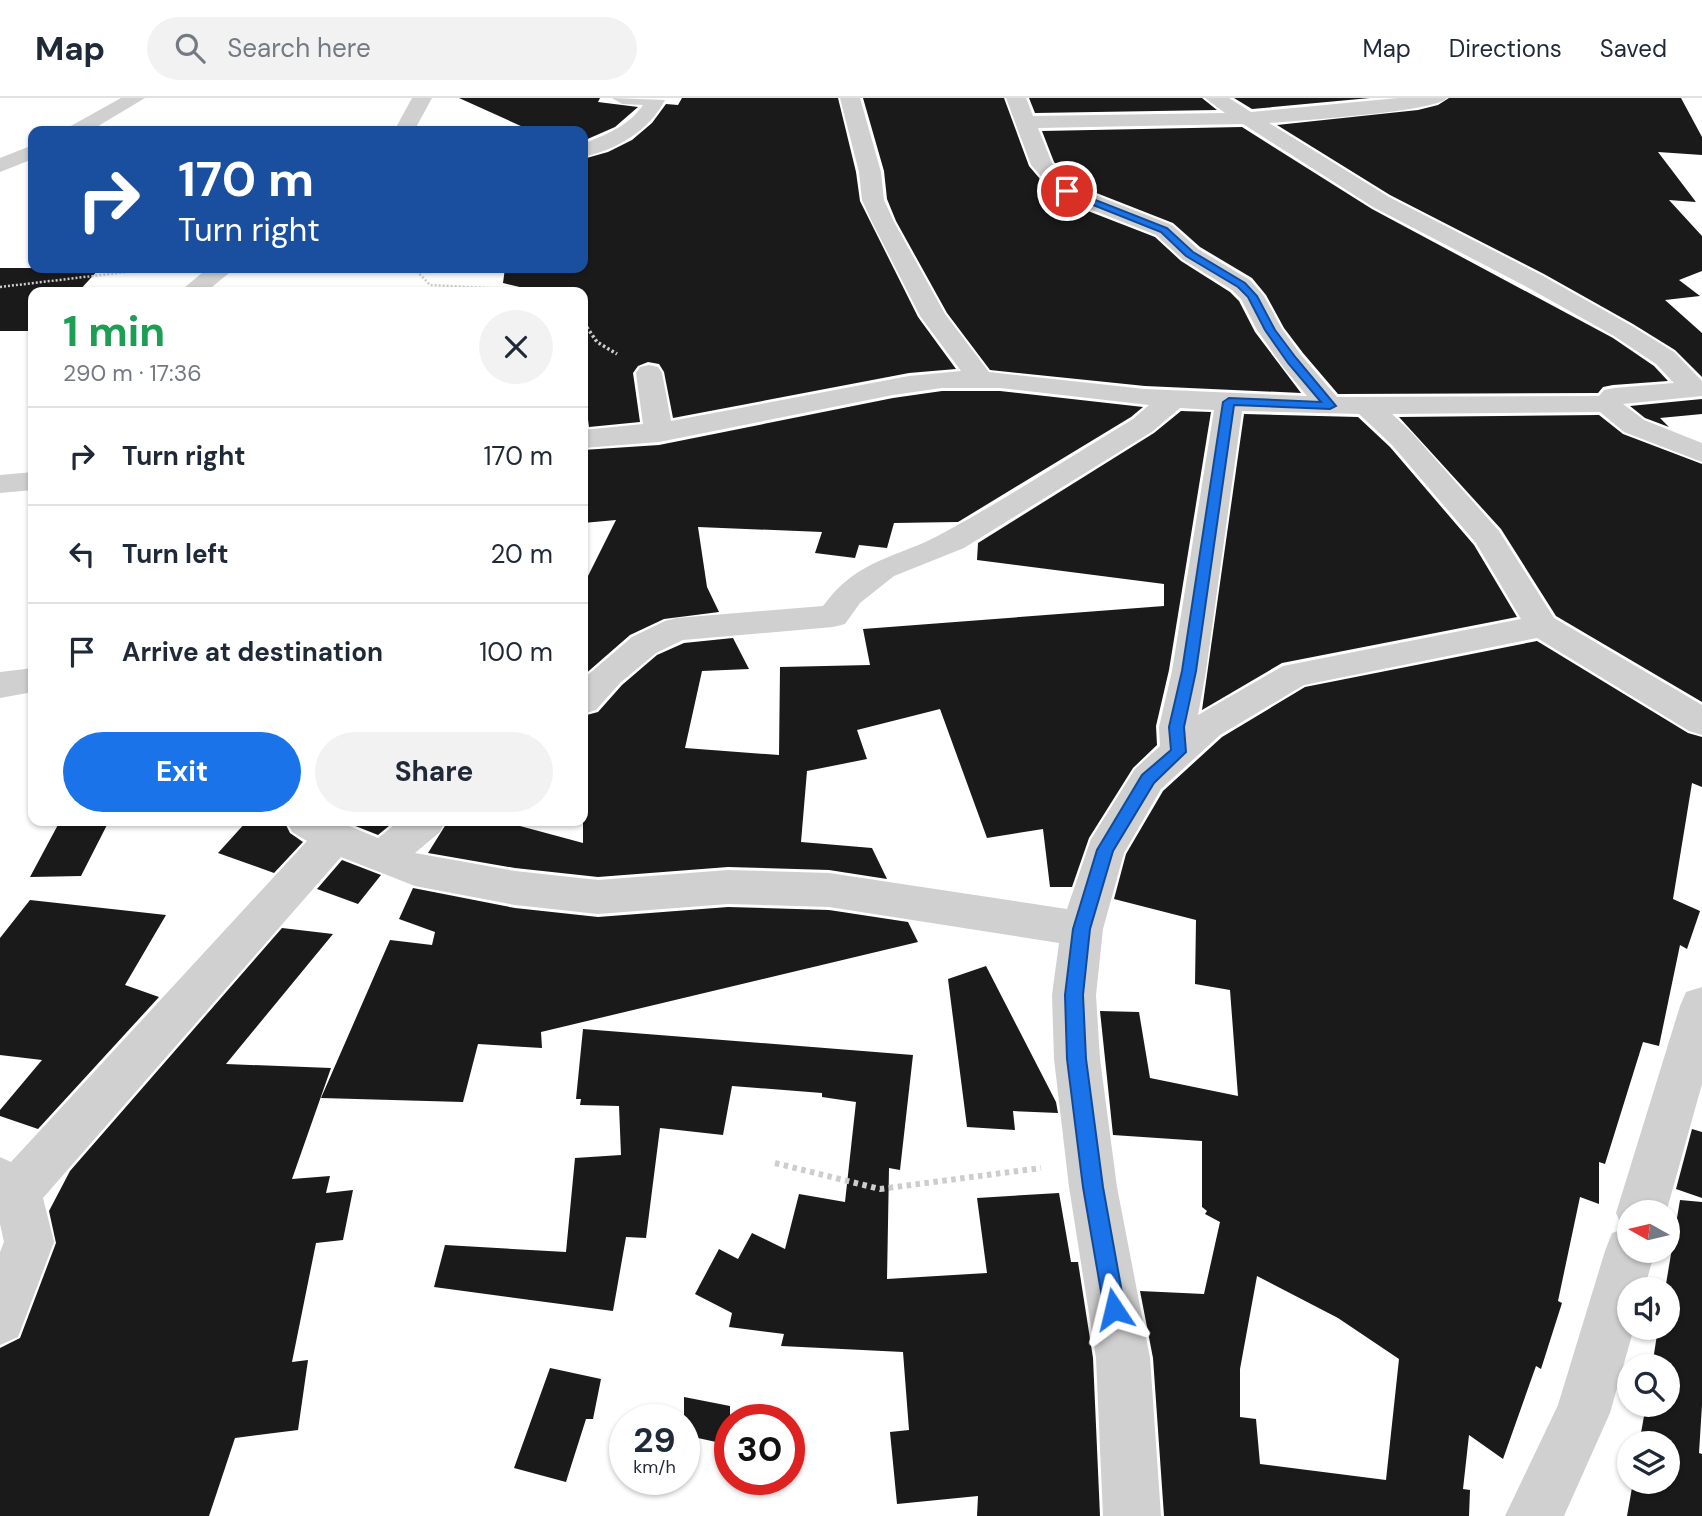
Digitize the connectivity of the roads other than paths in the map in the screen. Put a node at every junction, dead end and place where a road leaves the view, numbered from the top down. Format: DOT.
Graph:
graph roads {
  1 [pos="135,98"];
  2 [pos="422,98"];
  3 [pos="622,98"];
  4 [pos="850,98"];
  5 [pos="1016,98"];
  6 [pos="1215,98"];
  7 [pos="1437,98"];
  8 [pos="1248,118"];
  9 [pos="1027,122"];
  10 [pos="86,126"];
  11 [pos="407,126"];
  12 [pos="588,149"];
  13 [pos="28,153"];
  14 [pos="0,166"];
  15 [pos="216,273"];
  16 [pos="198,287"];
  17 [pos="649,373"];
  18 [pos="981,380"];
  19 [pos="1172,399"];
  20 [pos="1229,402"];
  21 [pos="1607,404"];
  22 [pos="1366,405"];
  23 [pos="1330,406"];
  24 [pos="659,433"];
  25 [pos="588,439"];
  26 [pos="1702,453"];
  27 [pos="28,481"];
  28 [pos="0,484"];
  29 [pos="1542,626"];
  30 [pos="28,681"];
  31 [pos="0,685"];
  32 [pos="588,696"];
  33 [pos="1702,722"];
  34 [pos="1179,752"];
  35 [pos="420,826"];
  36 [pos="320,829"];
  37 [pos="384,856"];
  38 [pos="1082,929"];
  39 [pos="1702,1006"];
  40 [pos="9,1186"];
  41 [pos="1646,1200"];
  42 [pos="1626,1264"];
  43 [pos="0,1319"];
  44 [pos="1132,1516"];
  45 [pos="1534,1516"];
  1 -- 10 [label="street"];
  2 -- 11 [label="street"];
  3 -- 12 [label="street"];
  4 -- 18 [label="street"];
  5 -- 9 [label="street"];
  6 -- 8 [label="street"];
  7 -- 8 [label="street"];
  8 -- 9 [label="street"];
  8 -- 21 [label="street"];
  9 -- 23 [label="street"];
  13 -- 14 [label="street"];
  15 -- 16 [label="street"];
  17 -- 24 [label="street"];
  18 -- 19 [label="street"];
  18 -- 24 [label="street"];
  19 -- 20 [label="street"];
  19 -- 32 [label="street"];
  20 -- 23 [label="street"];
  20 -- 34 [label="street"];
  21 -- 22 [label="street"];
  21 -- 26 [label="street"];
  22 -- 23 [label="street"];
  22 -- 29 [label="street"];
  24 -- 25 [label="street"];
  27 -- 28 [label="street"];
  29 -- 33 [label="street"];
  29 -- 34 [label="street"];
  30 -- 31 [label="street"];
  34 -- 38 [label="street"];
  35 -- 37 [label="street"];
  36 -- 37 [label="street"];
  36 -- 40 [label="street"];
  37 -- 38 [label="street"];
  38 -- 44 [label="street"];
  39 -- 41 [label="street"];
  40 -- 43 [label="street"];
  42 -- 45 [label="street"];
}
